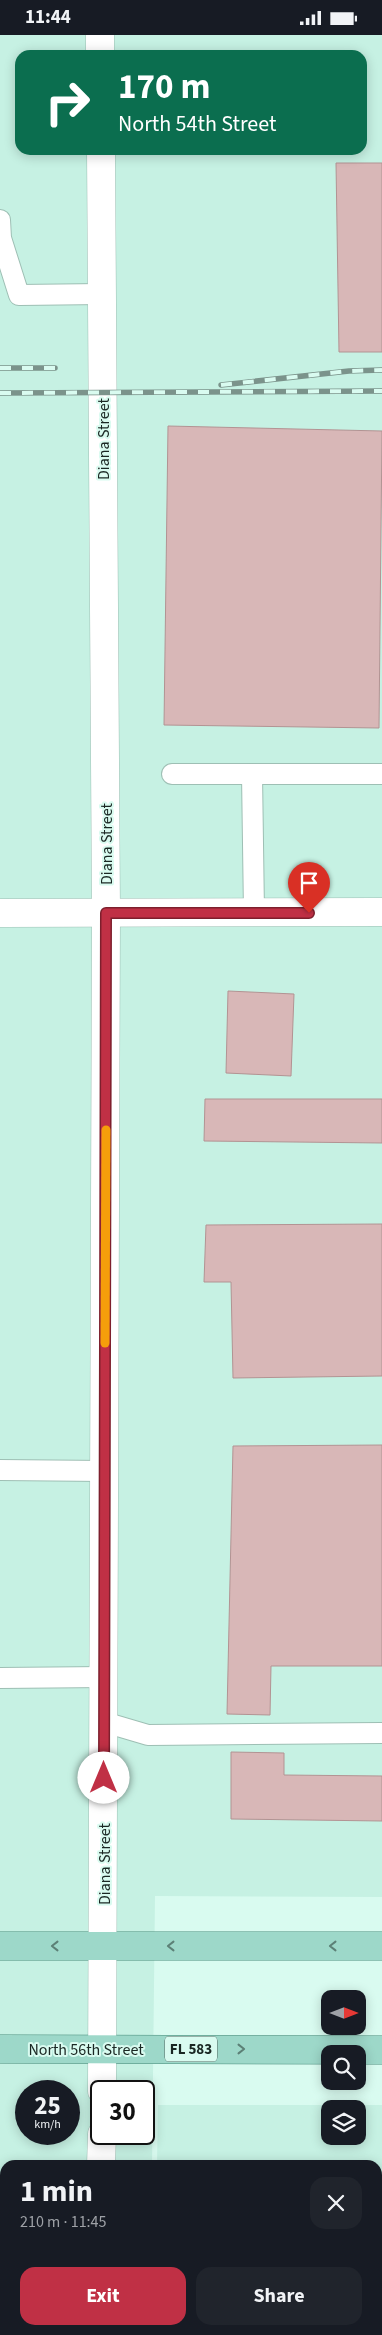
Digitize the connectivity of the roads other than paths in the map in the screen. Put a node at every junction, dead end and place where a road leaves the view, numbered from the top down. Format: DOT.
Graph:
graph roads {
  1 [pos="100,35"];
  2 [pos="100,50"];
  3 [pos="101,155"];
  4 [pos="0,220"];
  5 [pos="102,294"];
  6 [pos="172,774"];
  7 [pos="252,774"];
  8 [pos="382,774"];
  9 [pos="0,913"];
  10 [pos="106,913"];
  11 [pos="254,913"];
  12 [pos="382,913"];
  13 [pos="0,1470"];
  14 [pos="105,1471"];
  15 [pos="105,1677"];
  16 [pos="0,1678"];
  17 [pos="104,1722"];
  18 [pos="382,1733"];
  19 [pos="0,1946"];
  20 [pos="104,1946"];
  21 [pos="382,1946"];
  22 [pos="103,2048"];
  23 [pos="0,2049"];
  24 [pos="382,2050"];
  25 [pos="102,2080"];
  26 [pos="102,2145"];
  27 [pos="101,2160"];
  1 -- 2 [label="street"];
  3 -- 5 [label="street, Diana Street"];
  4 -- 5 [label="lane"];
  5 -- 10 [label="street, Diana Street"];
  6 -- 7 [label="lane"];
  7 -- 8 [label="lane"];
  7 -- 11 [label="lane"];
  9 -- 10 [label="street"];
  10 -- 11 [label="street"];
  10 -- 14 [label="street, Diana Street"];
  11 -- 12 [label="street"];
  13 -- 14 [label="lane"];
  14 -- 15 [label="street, Diana Street"];
  15 -- 16 [label="lane"];
  15 -- 17 [label="street, Diana Street"];
  17 -- 18 [label="lane"];
  17 -- 20 [label="street, Diana Street"];
  20 -- 19 [label="main road, one-way"];
  21 -- 20 [label="main road, one-way"];
  20 -- 22 [label="street, Diana Street"];
  22 -- 23 [label="main road, North 56th Street / FL 583"];
  22 -- 24 [label="main road, North 56th Street / FL 583, one-way"];
  22 -- 25 [label="street, Diana Street"];
  26 -- 27 [label="street"];
}
